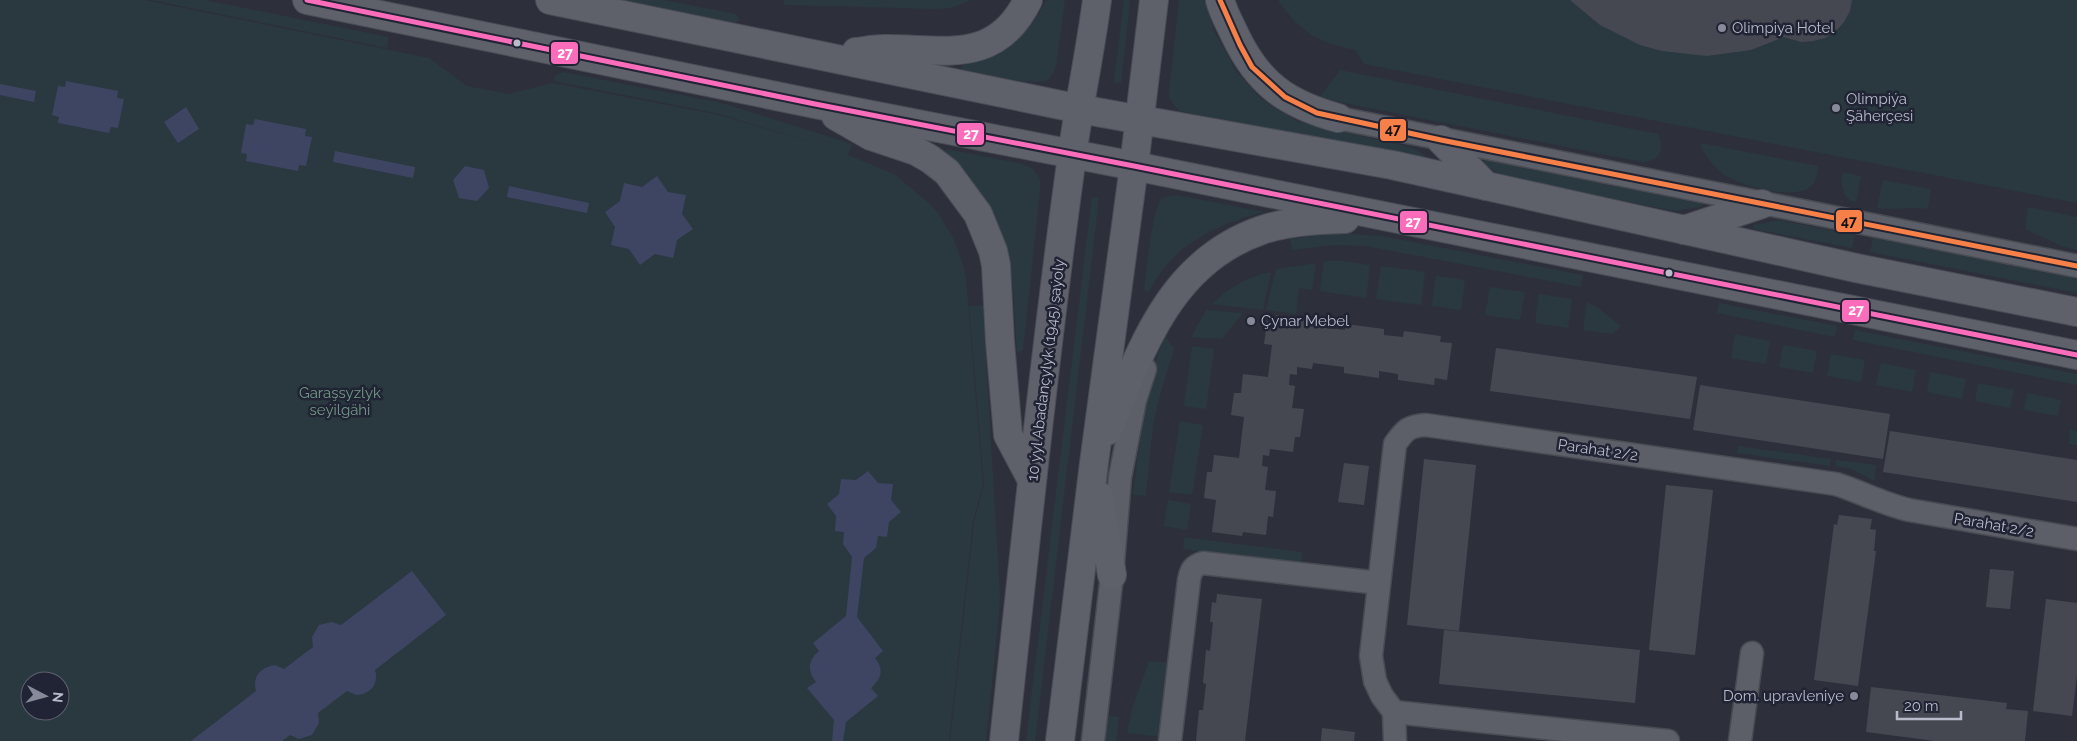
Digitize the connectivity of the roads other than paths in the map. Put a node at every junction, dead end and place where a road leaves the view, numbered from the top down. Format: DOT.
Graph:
graph roads {
  1 [pos="307,0"];
  2 [pos="550,0"];
  3 [pos="1028,0"];
  4 [pos="1097,0"];
  5 [pos="1154,0"];
  6 [pos="1220,0"];
  7 [pos="826,55"];
  8 [pos="815,104"];
  9 [pos="1080,109"];
  10 [pos="1139,118"];
  11 [pos="1338,118"];
  12 [pos="1441,140"];
  13 [pos="1072,155"];
  14 [pos="1134,166"];
  15 [pos="1486,186"];
  16 [pos="1762,204"];
  17 [pos="1384,217"];
  18 [pos="1684,230"];
  19 [pos="2077,266"];
  20 [pos="2077,312"];
  21 [pos="1162,313"];
  22 [pos="2077,355"];
  23 [pos="1094,463"];
  24 [pos="1032,480"];
  25 [pos="2077,539"];
  26 [pos="1112,575"];
  27 [pos="1379,584"];
  28 [pos="1752,653"];
  29 [pos="1394,712"];
  30 [pos="1004,741"];
  31 [pos="1060,741"];
  32 [pos="1092,741"];
  33 [pos="1170,741"];
  34 [pos="1395,741"];
  35 [pos="1668,741"];
  36 [pos="1740,741"];
  1 -- 8 [label="main road"];
  2 -- 7 [label="main road"];
  3 -- 7 [label="main road"];
  4 -- 9 [label="main road, 10 ýyl Abadançylyk (1945) şaýoly"];
  5 -- 10 [label="main road"];
  6 -- 11 [label="main road"];
  7 -- 9 [label="main road"];
  8 -- 13 [label="main road"];
  8 -- 24 [label="main road"];
  9 -- 10 [label="main road"];
  9 -- 13 [label="main road, 10 ýyl Abadançylyk (1945) şaýoly"];
  10 -- 14 [label="main road"];
  10 -- 15 [label="main road"];
  11 -- 12 [label="street"];
  12 -- 15 [label="main road"];
  12 -- 16 [label="street"];
  13 -- 14 [label="main road"];
  13 -- 24 [label="main road, 10 ýyl Abadançylyk (1945) şaýoly"];
  14 -- 17 [label="main road"];
  14 -- 23 [label="main road"];
  15 -- 18 [label="main road"];
  16 -- 18 [label="main road"];
  16 -- 19 [label="street"];
  17 -- 21 [label="main road"];
  17 -- 22 [label="main road"];
  18 -- 20 [label="main road"];
  21 -- 23 [label="main road"];
  21 -- 26 [label="street"];
  23 -- 26 [label="main road"];
  23 -- 31 [label="main road"];
  24 -- 30 [label="main road, 10 ýyl Abadançylyk (1945) şaýoly"];
  25 -- 27 [label="street, Parahat 2/2"];
  26 -- 32 [label="street"];
  27 -- 29 [label="street, Parahat 2/2"];
  27 -- 33 [label="street"];
  28 -- 36 [label="street"];
  29 -- 34 [label="street"];
  29 -- 35 [label="street"];
}
